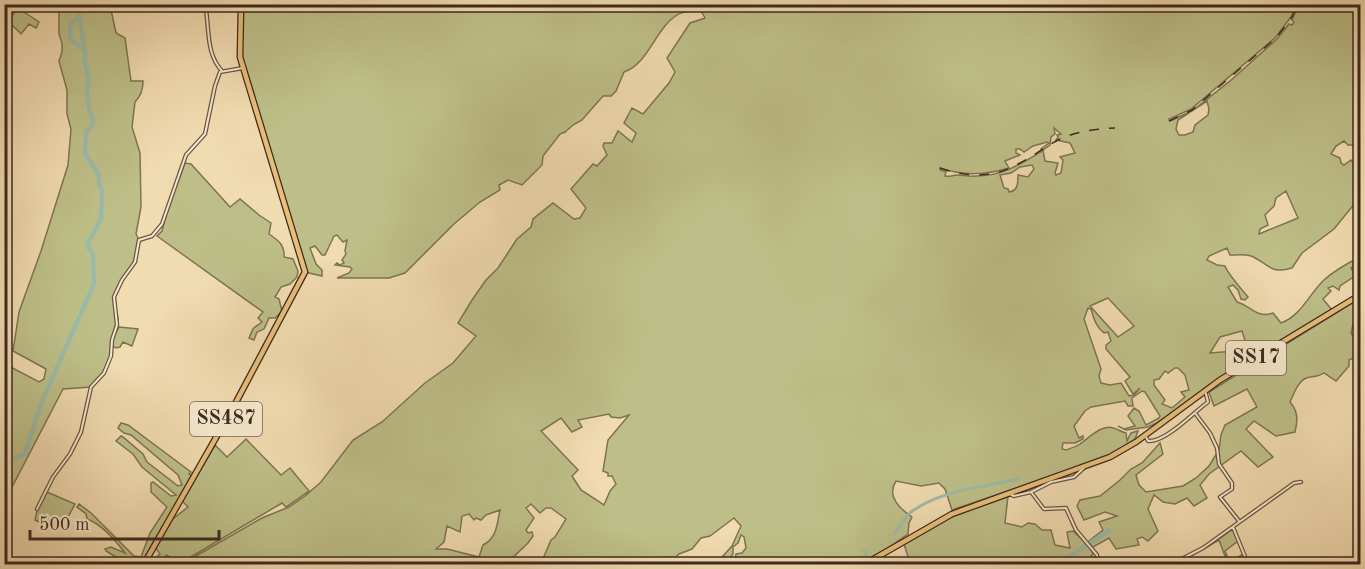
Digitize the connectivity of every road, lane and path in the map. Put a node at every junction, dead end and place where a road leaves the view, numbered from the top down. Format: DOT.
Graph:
graph roads {
  1 [pos="205,4"];
  2 [pos="241,4"];
  3 [pos="243,68"];
  4 [pos="222,71"];
  5 [pos="1360,295"];
  6 [pos="1205,390"];
  7 [pos="1195,412"];
  8 [pos="1145,434"];
  9 [pos="1051,481"];
  10 [pos="1301,482"];
  11 [pos="1031,492"];
  12 [pos="1009,494"];
  13 [pos="37,509"];
  14 [pos="1240,522"];
  15 [pos="1233,527"];
  16 [pos="144,564"];
  17 [pos="862,564"];
  18 [pos="1094,564"];
  19 [pos="1172,564"];
  20 [pos="1248,564"];
  1 -- 4 [label="street"];
  2 -- 3 [label="main road, SS487"];
  3 -- 4 [label="street"];
  3 -- 16 [label="main road, SS487"];
  4 -- 13 [label="street"];
  5 -- 6 [label="main road, SS17"];
  6 -- 7 [label="street"];
  6 -- 8 [label="main road, SS17"];
  7 -- 8 [label="street"];
  7 -- 14 [label="street"];
  8 -- 9 [label="main road, SS17"];
  9 -- 11 [label="street"];
  9 -- 12 [label="main road, SS17"];
  10 -- 14 [label="street"];
  11 -- 12 [label="street"];
  11 -- 18 [label="street"];
  12 -- 17 [label="main road, SS17"];
  14 -- 15 [label="street"];
  15 -- 19 [label="street"];
  15 -- 20 [label="street"];
}
